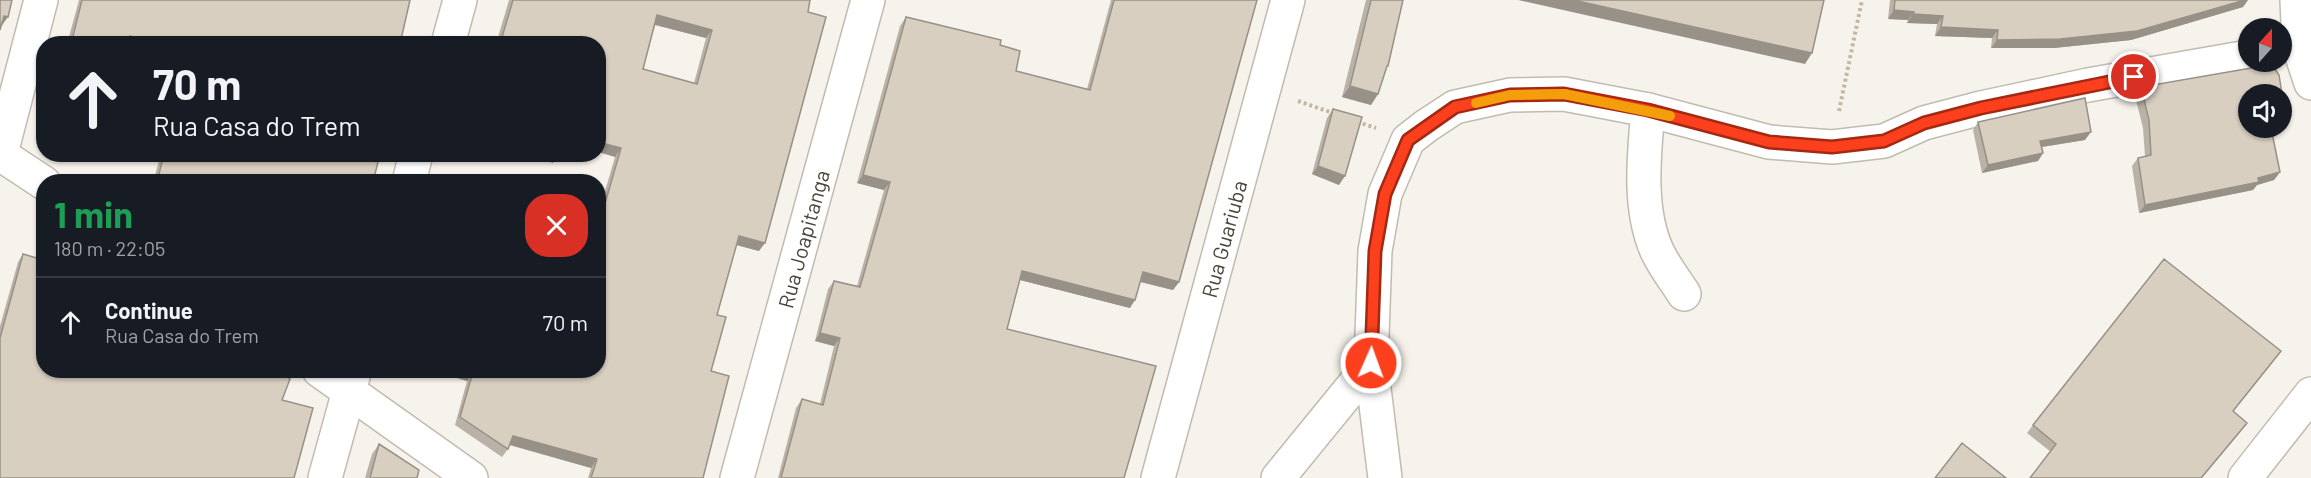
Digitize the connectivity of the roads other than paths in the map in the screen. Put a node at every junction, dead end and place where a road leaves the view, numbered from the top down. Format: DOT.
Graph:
graph roads {
  1 [pos="41,0"];
  2 [pos="460,0"];
  3 [pos="868,0"];
  4 [pos="1288,0"];
  5 [pos="2297,0"];
  6 [pos="2292,35"];
  7 [pos="450,36"];
  8 [pos="2292,52"];
  9 [pos="2238,59"];
  10 [pos="2311,84"];
  11 [pos="1648,110"];
  12 [pos="0,155"];
  13 [pos="36,178"];
  14 [pos="1684,294"];
  15 [pos="1371,363"];
  16 [pos="352,381"];
  17 [pos="2311,394"];
  18 [pos="325,478"];
  19 [pos="471,478"];
  20 [pos="737,478"];
  21 [pos="1158,478"];
  22 [pos="1278,478"];
  23 [pos="1385,478"];
  24 [pos="2246,478"];
  1 -- 12 [label="street"];
  2 -- 7 [label="street"];
  3 -- 20 [label="street, Rua Joapitanga"];
  4 -- 21 [label="street, Rua Guariuba"];
  5 -- 6 [label="street"];
  8 -- 10 [label="street"];
  9 -- 11 [label="street"];
  11 -- 14 [label="street"];
  11 -- 15 [label="street"];
  12 -- 13 [label="street"];
  15 -- 22 [label="street"];
  15 -- 23 [label="street"];
  16 -- 18 [label="street"];
  16 -- 19 [label="street"];
  17 -- 24 [label="street"];
}
